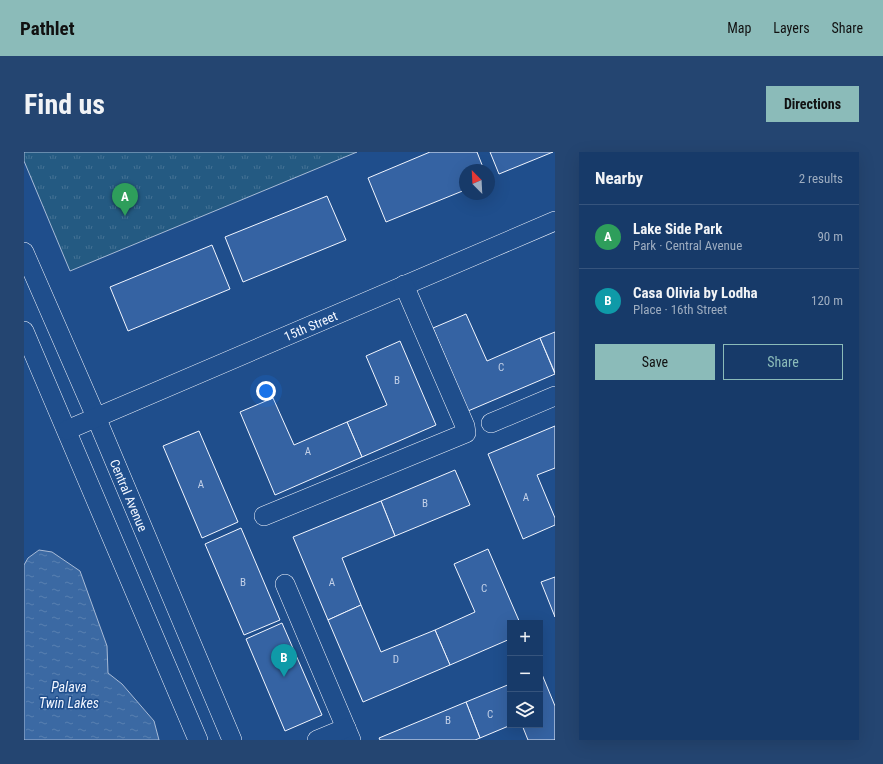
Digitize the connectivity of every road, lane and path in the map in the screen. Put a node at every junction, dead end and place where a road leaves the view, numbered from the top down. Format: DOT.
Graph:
graph roads {
  1 [pos="555,221"];
  2 [pos="24,252"];
  3 [pos="404,285"];
  4 [pos="24,331"];
  5 [pos="555,396"];
  6 [pos="96,417"];
  7 [pos="491,423"];
  8 [pos="67,430"];
  9 [pos="264,516"];
  10 [pos="285,584"];
  11 [pos="348,734"];
  12 [pos="198,740"];
  13 [pos="232,740"];
  14 [pos="317,740"];
  1 -- 3 [label="street, 15th Street"];
  2 -- 6 [label="street, Central Avenue"];
  3 -- 6 [label="street, 15th Street"];
  3 -- 9 [label="street"];
  4 -- 8 [label="street"];
  5 -- 7 [label="street"];
  6 -- 8 [label="street, 15th Street"];
  6 -- 13 [label="street, Central Avenue"];
  8 -- 12 [label="street"];
  10 -- 11 [label="street"];
  11 -- 14 [label="street"];
}
